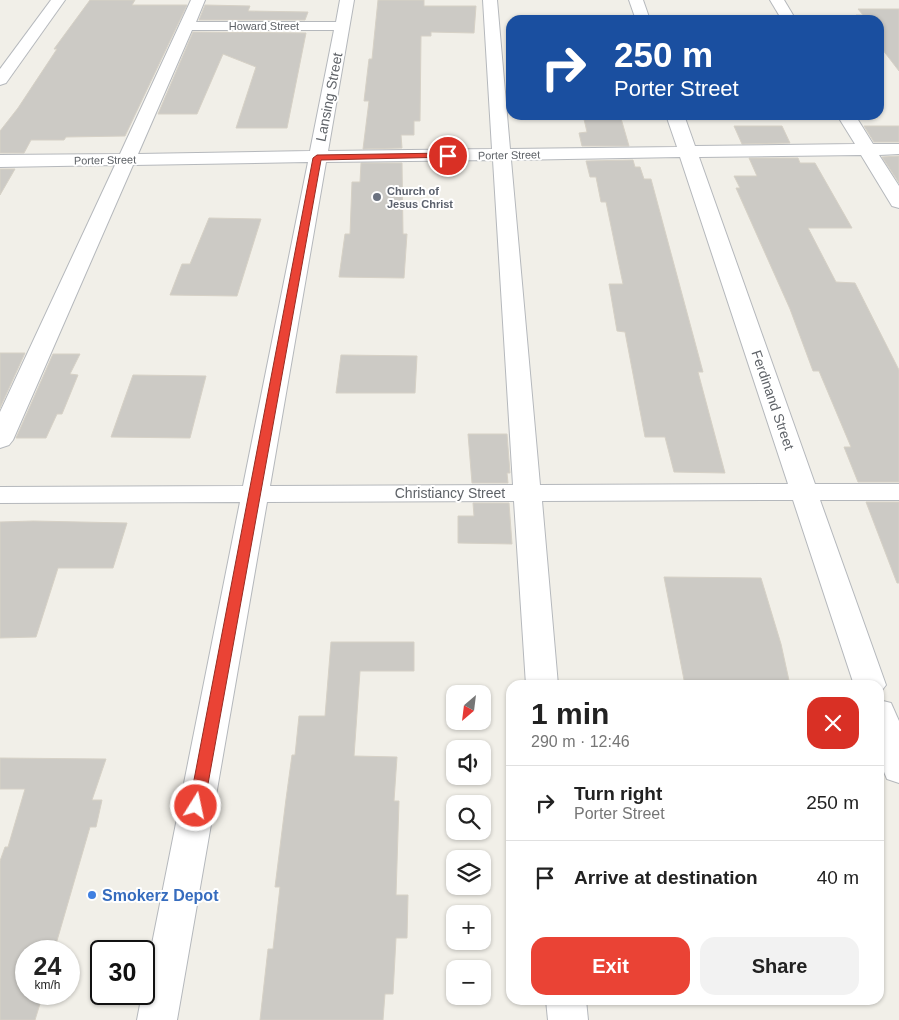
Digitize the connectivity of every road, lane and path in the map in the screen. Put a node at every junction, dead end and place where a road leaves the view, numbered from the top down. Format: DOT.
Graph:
graph roads {
  1 [pos="58,0"];
  2 [pos="198,0"];
  3 [pos="347,0"];
  4 [pos="490,0"];
  5 [pos="636,0"];
  6 [pos="777,0"];
  7 [pos="641,15"];
  8 [pos="786,15"];
  9 [pos="186,26"];
  10 [pos="342,26"];
  11 [pos="502,27"];
  12 [pos="0,80"];
  13 [pos="677,120"];
  14 [pos="849,120"];
  15 [pos="899,149"];
  16 [pos="867,150"];
  17 [pos="687,152"];
  18 [pos="502,155"];
  19 [pos="317,158"];
  20 [pos="128,160"];
  21 [pos="0,162"];
  22 [pos="899,202"];
  23 [pos="0,440"];
  24 [pos="804,492"];
  25 [pos="899,492"];
  26 [pos="528,493"];
  27 [pos="254,494"];
  28 [pos="0,495"];
  29 [pos="542,680"];
  30 [pos="868,680"];
  31 [pos="884,726"];
  32 [pos="899,770"];
  33 [pos="566,1005"];
  34 [pos="157,1020"];
  35 [pos="568,1020"];
  1 -- 12 [label="street"];
  2 -- 9 [label="street"];
  3 -- 10 [label="street, Lansing Street"];
  4 -- 11 [label="street"];
  5 -- 7 [label="street"];
  6 -- 8 [label="street"];
  9 -- 10 [label="street, Howard Street"];
  9 -- 20 [label="street"];
  10 -- 19 [label="street, Lansing Street"];
  11 -- 18 [label="street"];
  13 -- 17 [label="street, Ferdinand Street"];
  14 -- 16 [label="street"];
  15 -- 16 [label="street, Porter Street"];
  16 -- 17 [label="street, Porter Street"];
  16 -- 22 [label="street"];
  17 -- 18 [label="street, Porter Street"];
  17 -- 24 [label="street, Ferdinand Street"];
  18 -- 19 [label="street, Porter Street"];
  18 -- 26 [label="street"];
  19 -- 20 [label="street, Porter Street"];
  19 -- 27 [label="street, Lansing Street"];
  20 -- 21 [label="street, Porter Street"];
  20 -- 23 [label="street"];
  24 -- 25 [label="street, Christiancy Street"];
  24 -- 26 [label="street, Christiancy Street"];
  24 -- 30 [label="street, Ferdinand Street"];
  26 -- 27 [label="street, Christiancy Street"];
  26 -- 29 [label="street"];
  27 -- 28 [label="street, Christiancy Street"];
  27 -- 34 [label="street, Lansing Street"];
  31 -- 32 [label="street"];
  33 -- 35 [label="street"];
}
